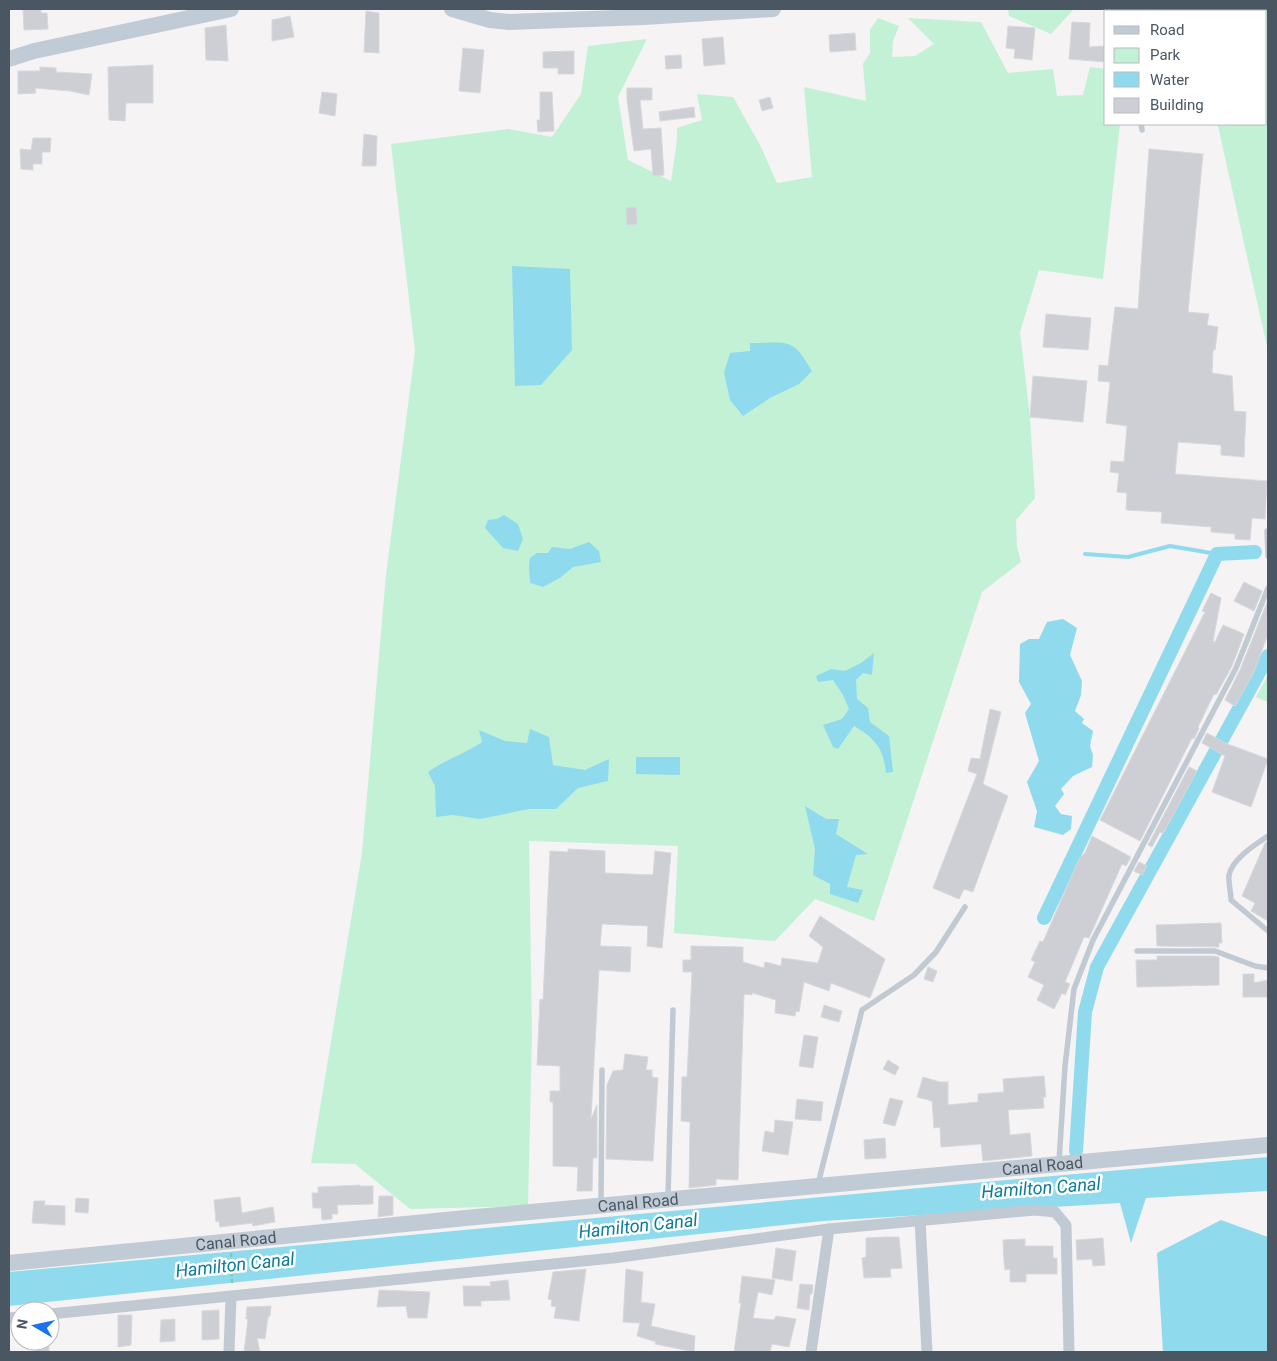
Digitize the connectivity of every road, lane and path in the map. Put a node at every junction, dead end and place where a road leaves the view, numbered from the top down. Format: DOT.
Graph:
graph roads {
  1 [pos="231,9"];
  2 [pos="452,9"];
  3 [pos="764,9"];
  4 [pos="700,11"];
  5 [pos="9,59"];
  6 [pos="1267,531"];
  7 [pos="1268,556"];
  8 [pos="1268,588"];
  9 [pos="1268,836"];
  10 [pos="965,906"];
  11 [pos="1268,931"];
  12 [pos="1137,951"];
  13 [pos="1268,968"];
  14 [pos="673,1010"];
  15 [pos="602,1070"];
  16 [pos="1268,1146"];
  17 [pos="1059,1164"];
  18 [pos="817,1186"];
  19 [pos="668,1199"];
  20 [pos="601,1206"];
  21 [pos="920,1220"];
  22 [pos="829,1229"];
  23 [pos="230,1245"];
  24 [pos="9,1263"];
  25 [pos="232,1292"];
  26 [pos="60,1313"];
  27 [pos="229,1352"];
  28 [pos="812,1352"];
  29 [pos="927,1352"];
  30 [pos="1069,1352"];
  1 -- 5 [label="main road"];
  2 -- 4 [label="main road"];
  3 -- 4 [label="main road"];
  6 -- 7 [label="lane"];
  8 -- 17 [label="lane"];
  9 -- 11 [label="lane"];
  10 -- 18 [label="lane"];
  12 -- 13 [label="lane"];
  14 -- 19 [label="lane"];
  15 -- 20 [label="lane"];
  16 -- 17 [label="main road, Canal Road"];
  17 -- 18 [label="main road, Canal Road"];
  18 -- 19 [label="main road, Canal Road"];
  19 -- 20 [label="main road, Canal Road"];
  20 -- 24 [label="main road, Canal Road"];
  21 -- 22 [label="street"];
  21 -- 29 [label="street"];
  21 -- 30 [label="street"];
  22 -- 25 [label="street"];
  22 -- 28 [label="street"];
  23 -- 25 [label="path"];
  25 -- 26 [label="street"];
  25 -- 27 [label="street"];
}
